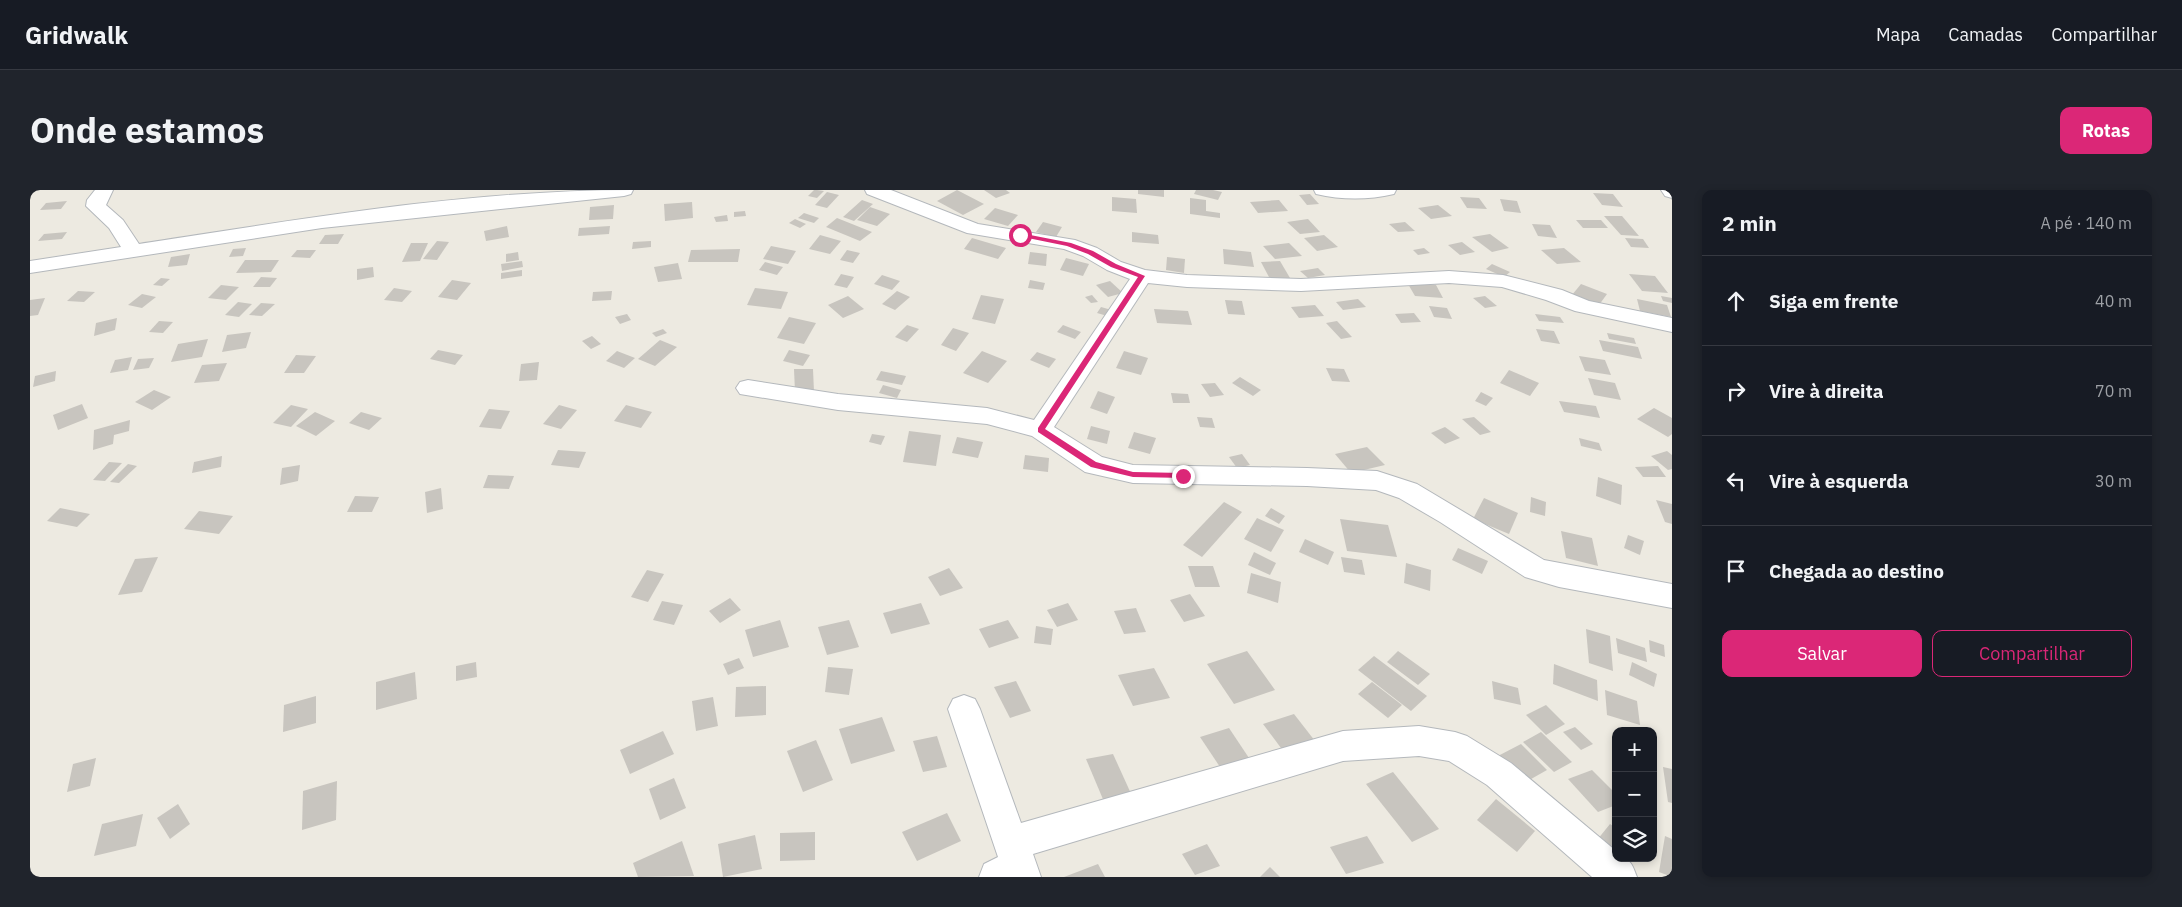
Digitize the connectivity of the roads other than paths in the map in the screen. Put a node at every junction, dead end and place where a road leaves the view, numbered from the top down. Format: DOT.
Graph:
graph roads {
  1 [pos="104,190"];
  2 [pos="624,190"];
  3 [pos="874,190"];
  4 [pos="1322,190"];
  5 [pos="1387,190"];
  6 [pos="566,193"];
  7 [pos="134,251"];
  8 [pos="30,267"];
  9 [pos="1142,276"];
  10 [pos="1672,325"];
  11 [pos="748,388"];
  12 [pos="1040,430"];
  13 [pos="1672,596"];
  14 [pos="964,709"];
  15 [pos="1013,866"];
  16 [pos="1619,877"];
  1 -- 7 [label="street"];
  2 -- 6 [label="street"];
  3 -- 9 [label="street"];
  4 -- 5 [label="street"];
  6 -- 7 [label="street"];
  7 -- 8 [label="street"];
  9 -- 10 [label="street"];
  9 -- 12 [label="street"];
  11 -- 12 [label="street"];
  12 -- 13 [label="street"];
  14 -- 15 [label="street"];
  15 -- 16 [label="street"];
}
